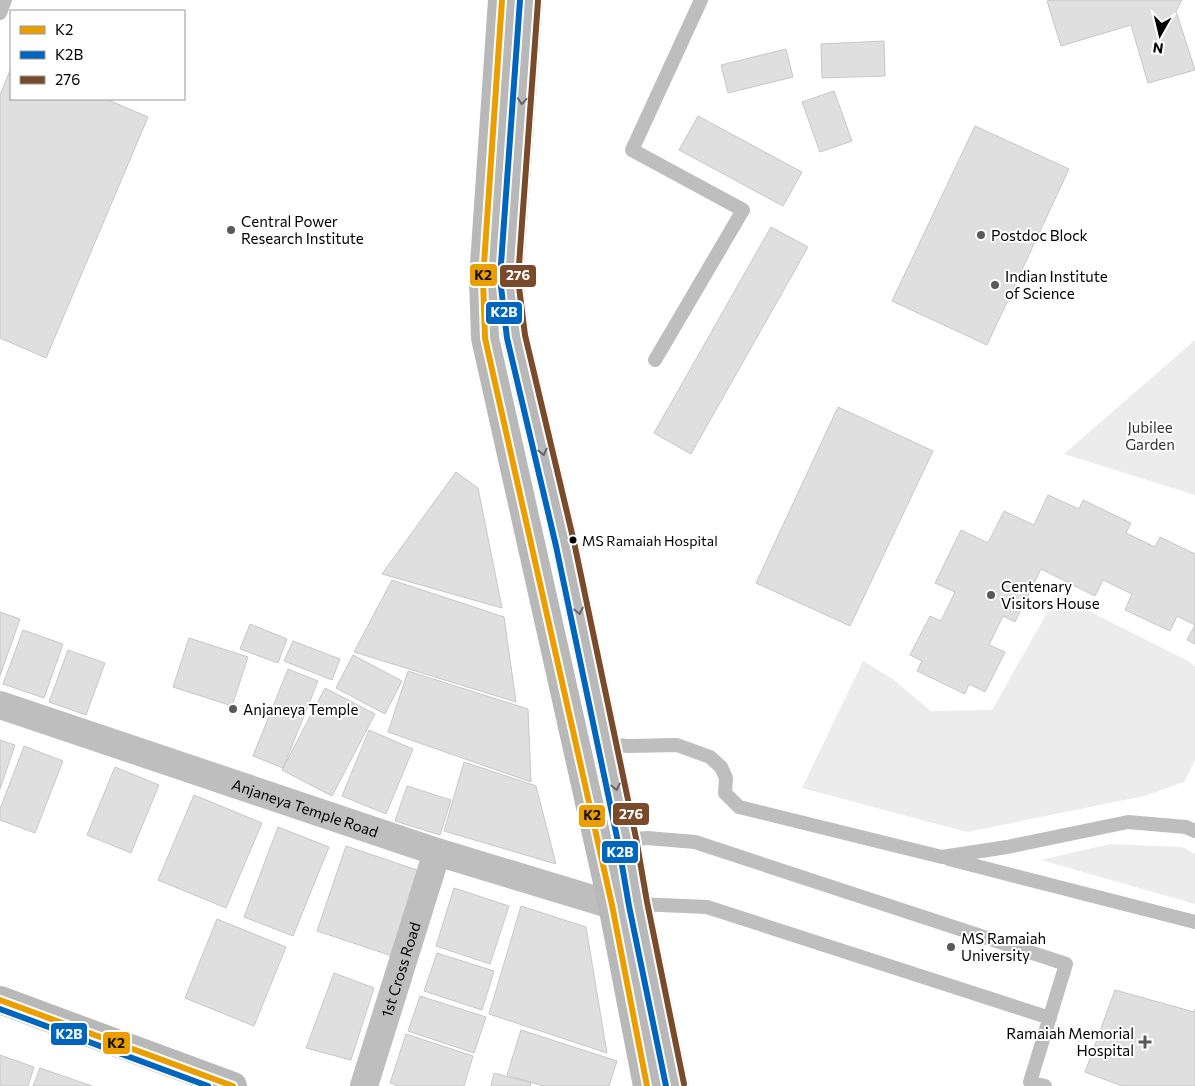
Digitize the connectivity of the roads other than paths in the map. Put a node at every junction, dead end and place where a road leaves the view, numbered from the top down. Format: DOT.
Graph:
graph roads {
  1 [pos="5,0"];
  2 [pos="502,0"];
  3 [pos="529,0"];
  4 [pos="701,0"];
  5 [pos="0,13"];
  6 [pos="655,360"];
  7 [pos="0,705"];
  8 [pos="606,744"];
  9 [pos="1195,831"];
  10 [pos="627,840"];
  11 [pos="437,852"];
  12 [pos="942,857"];
  13 [pos="625,904"];
  14 [pos="1195,922"];
  15 [pos="0,1000"];
  16 [pos="1050,1018"];
  17 [pos="232,1086"];
  18 [pos="364,1086"];
  19 [pos="647,1086"];
  20 [pos="675,1086"];
  21 [pos="1045,1086"];
  1 -- 5 [label="lane"];
  2 -- 13 [label="main road"];
  3 -- 8 [label="main road, one-way"];
  4 -- 6 [label="lane"];
  7 -- 11 [label="street, Anjaneya Temple Road"];
  8 -- 10 [label="main road, one-way"];
  8 -- 12 [label="lane"];
  9 -- 12 [label="lane"];
  10 -- 13 [label="main road"];
  10 -- 16 [label="lane"];
  11 -- 13 [label="street, Anjaneya Temple Road"];
  11 -- 18 [label="street, 1st Cross Road"];
  12 -- 14 [label="lane"];
  13 -- 16 [label="lane"];
  13 -- 19 [label="main road"];
  13 -- 20 [label="main road"];
  15 -- 17 [label="main road"];
  16 -- 21 [label="lane"];
}
